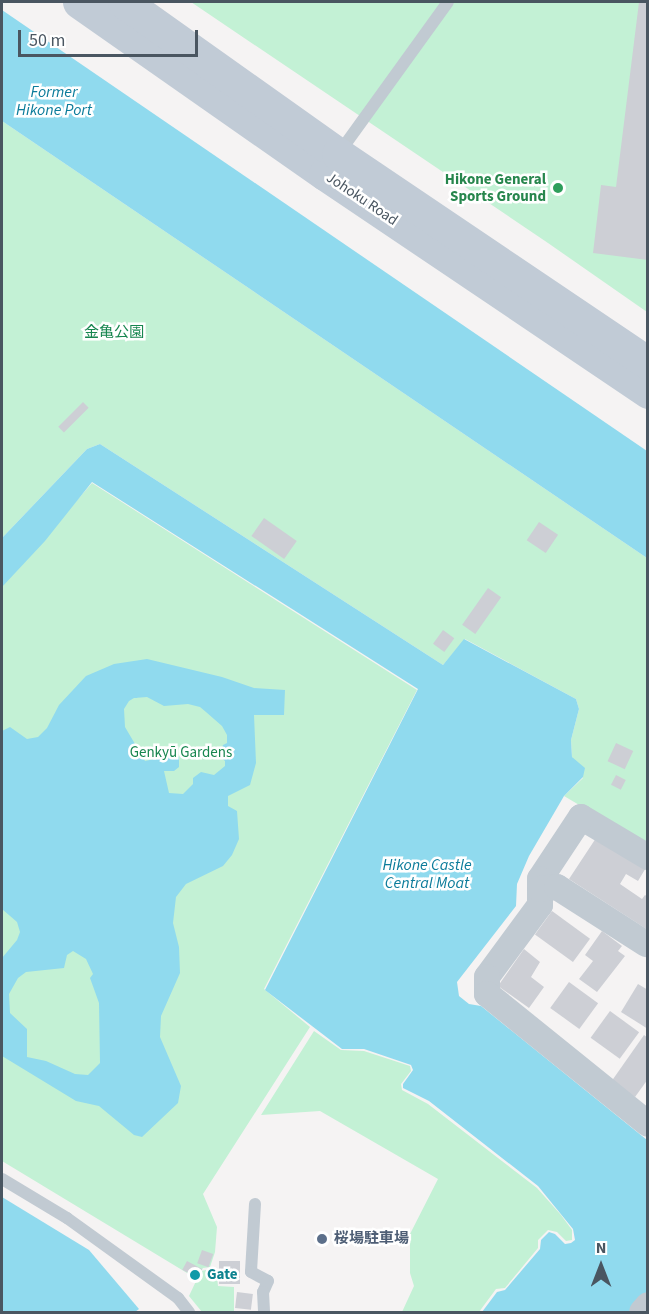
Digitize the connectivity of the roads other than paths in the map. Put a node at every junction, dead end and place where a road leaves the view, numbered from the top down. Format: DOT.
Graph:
graph roads {
  1 [pos="79,2"];
  2 [pos="124,2"];
  3 [pos="448,2"];
  4 [pos="338,154"];
  5 [pos="648,363"];
  6 [pos="648,392"];
  7 [pos="648,856"];
  8 [pos="540,888"];
  9 [pos="646,944"];
  10 [pos="648,1124"];
  11 [pos="2,1179"];
  12 [pos="255,1204"];
  13 [pos="648,1305"];
  14 [pos="189,1312"];
  15 [pos="264,1312"];
  16 [pos="642,1312"];
  1 -- 6 [label="main road, Johoku Road"];
  2 -- 4 [label="main road, Johoku Road"];
  3 -- 4 [label="lane"];
  4 -- 5 [label="main road, Johoku Road"];
  7 -- 8 [label="street"];
  8 -- 9 [label="street"];
  8 -- 10 [label="street"];
  11 -- 14 [label="lane"];
  12 -- 15 [label="lane"];
  13 -- 16 [label="street"];
}
